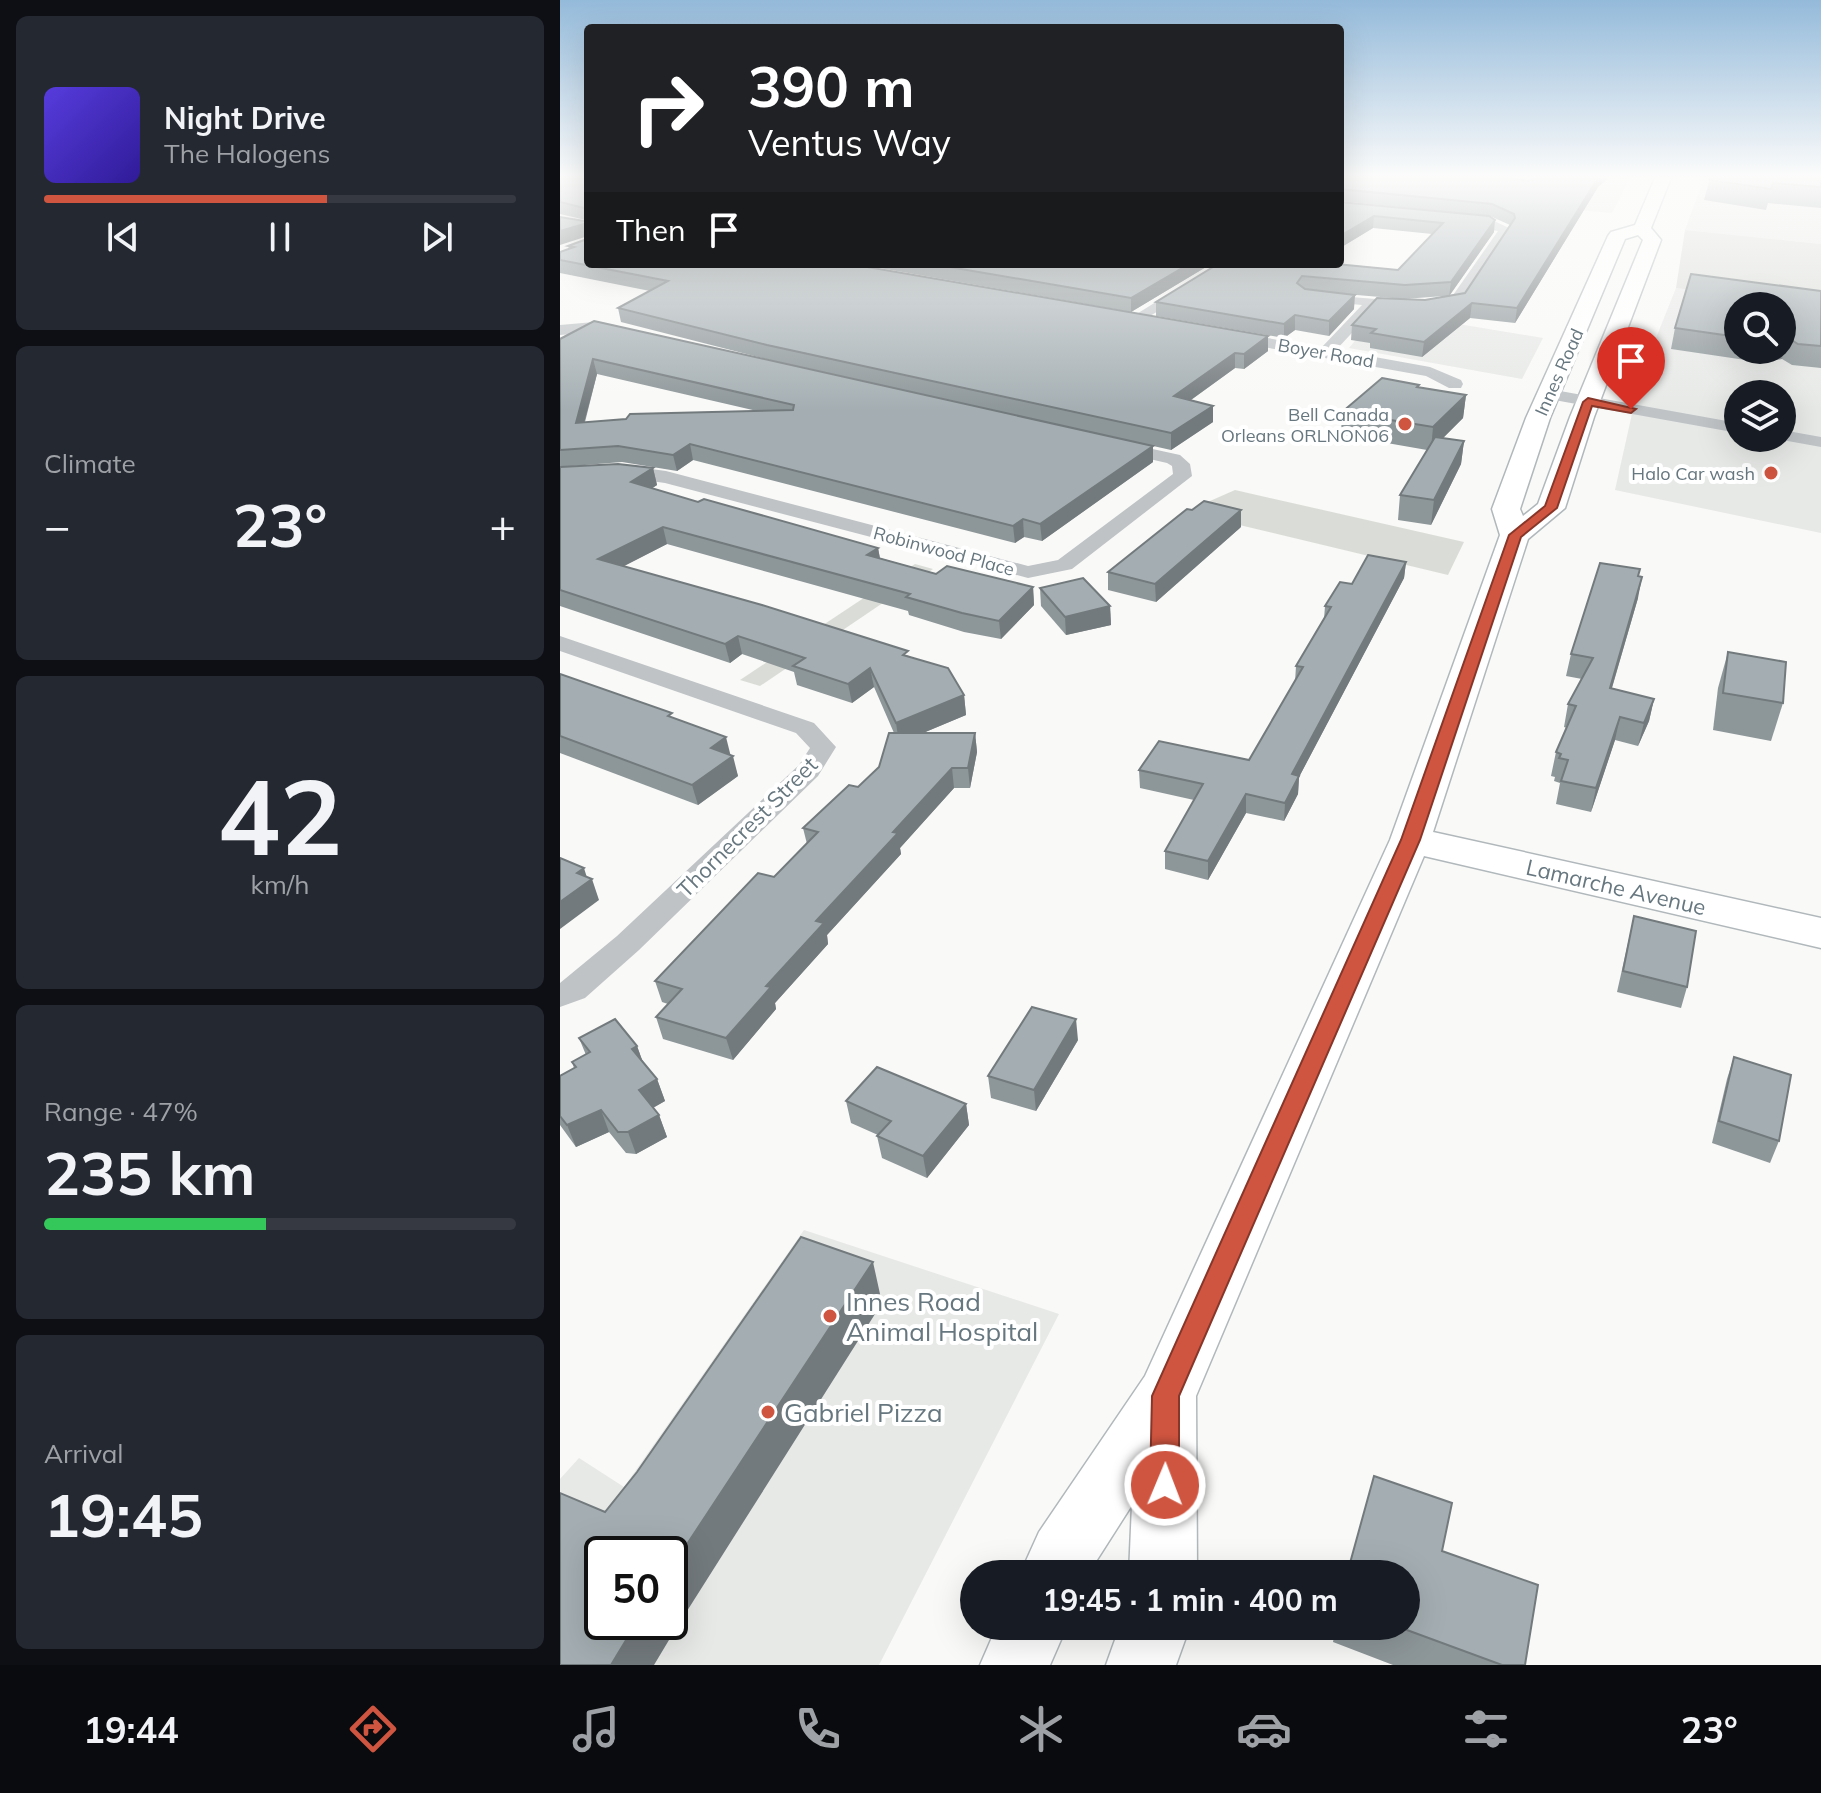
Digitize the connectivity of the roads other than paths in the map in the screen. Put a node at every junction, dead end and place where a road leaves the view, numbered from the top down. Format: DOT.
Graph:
graph roads {
  1 [pos="1487,256"];
  2 [pos="1609,256"];
  3 [pos="1646,256"];
  4 [pos="1219,268"];
  5 [pos="1306,296"];
  6 [pos="1372,303"];
  7 [pos="1161,324"];
  8 [pos="560,330"];
  9 [pos="634,334"];
  10 [pos="1215,334"];
  11 [pos="1325,353"];
  12 [pos="1455,384"];
  13 [pos="1549,394"];
  14 [pos="1588,402"];
  15 [pos="1724,426"];
  16 [pos="1796,438"];
  17 [pos="1101,442"];
  18 [pos="1821,442"];
  19 [pos="560,475"];
  20 [pos="1515,535"];
  21 [pos="560,643"];
  22 [pos="1410,840"];
  23 [pos="1821,933"];
  24 [pos="560,996"];
  25 [pos="1166,1396"];
  26 [pos="1060,1560"];
  27 [pos="1163,1560"];
  28 [pos="1026,1640"];
  29 [pos="1150,1640"];
  30 [pos="1015,1665"];
  31 [pos="1141,1665"];
  1 -- 6 [label="street"];
  2 -- 13 [label="main road, Innes Road"];
  3 -- 14 [label="main road, Innes Road"];
  4 -- 7 [label="street"];
  5 -- 6 [label="street"];
  6 -- 11 [label="street"];
  8 -- 9 [label="street"];
  10 -- 11 [label="street, Boyer Road"];
  11 -- 12 [label="street, Boyer Road"];
  13 -- 14 [label="street"];
  13 -- 20 [label="main road, Innes Road"];
  14 -- 15 [label="street"];
  14 -- 20 [label="main road, Innes Road"];
  16 -- 18 [label="street"];
  17 -- 19 [label="street, Robinwood Place"];
  20 -- 22 [label="main road, Innes Road"];
  21 -- 24 [label="street, Thornecrest Street"];
  22 -- 23 [label="main road, Lamarche Avenue"];
  22 -- 25 [label="main road, Innes Road"];
  25 -- 26 [label="main road, Innes Road"];
  25 -- 27 [label="main road, Innes Road"];
  28 -- 30 [label="main road"];
  29 -- 31 [label="main road"];
}
